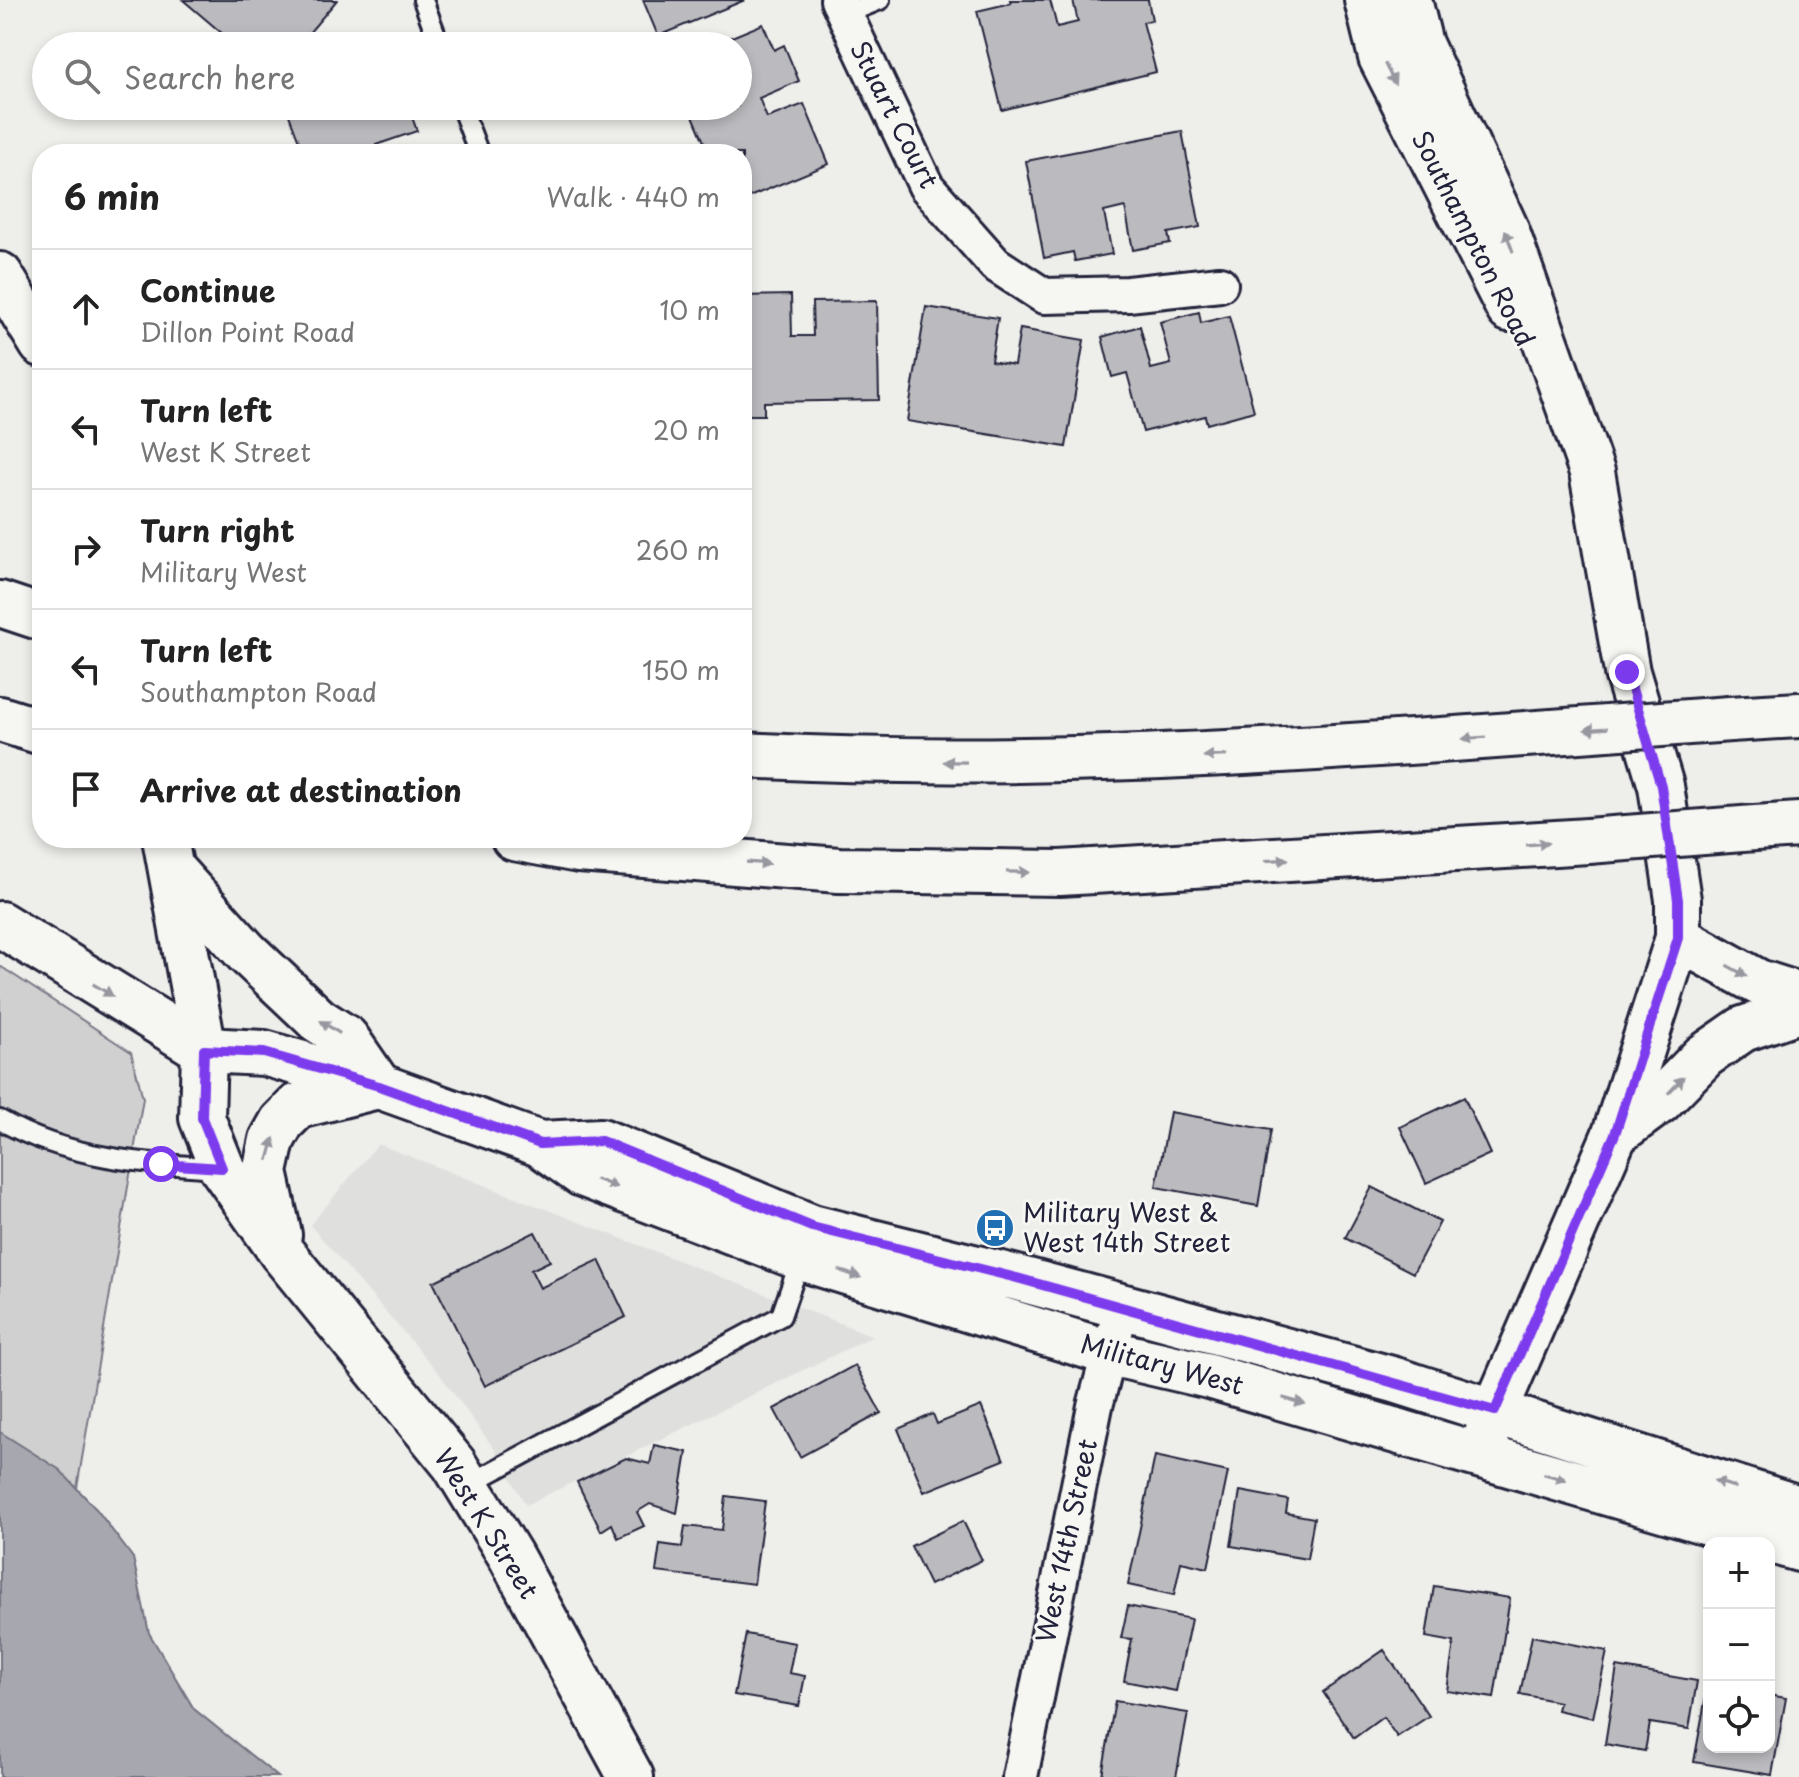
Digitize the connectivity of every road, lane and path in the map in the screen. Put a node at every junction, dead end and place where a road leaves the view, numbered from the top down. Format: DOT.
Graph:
graph roads {
  1 [pos="423,0"];
  2 [pos="880,0"];
  3 [pos="1367,0"];
  4 [pos="1409,0"];
  5 [pos="840,7"];
  6 [pos="435,32"];
  7 [pos="466,120"];
  8 [pos="475,144"];
  9 [pos="0,275"];
  10 [pos="1220,284"];
  11 [pos="32,328"];
  12 [pos="1592,472"];
  13 [pos="1799,715"];
  14 [pos="752,756"];
  15 [pos="1799,825"];
  16 [pos="568,848"];
  17 [pos="168,853"];
  18 [pos="0,924"];
  19 [pos="1678,938"];
  20 [pos="1799,995"];
  21 [pos="1799,1010"];
  22 [pos="204,1050"];
  23 [pos="379,1086"];
  24 [pos="0,1120"];
  25 [pos="1615,1134"];
  26 [pos="222,1168"];
  27 [pos="806,1242"];
  28 [pos="282,1253"];
  29 [pos="1122,1306"];
  30 [pos="1110,1353"];
  31 [pos="1495,1411"];
  32 [pos="1480,1455"];
  33 [pos="467,1485"];
  34 [pos="1799,1508"];
  35 [pos="1799,1549"];
  36 [pos="631,1777"];
  37 [pos="1020,1777"];
  1 -- 6 [label="lane"];
  2 -- 5 [label="lane"];
  3 -- 12 [label="main road, Southampton Road, one-way"];
  12 -- 4 [label="main road, Southampton Road, one-way"];
  5 -- 10 [label="street, Stuart Court"];
  7 -- 8 [label="lane"];
  9 -- 11 [label="main road"];
  12 -- 19 [label="main road, Southampton Road"];
  13 -- 14 [label="main road, one-way, bridge"];
  16 -- 15 [label="main road, one-way, bridge"];
  17 -- 22 [label="main road, West K Street"];
  23 -- 17 [label="main road, one-way"];
  18 -- 22 [label="main road, one-way"];
  19 -- 20 [label="main road, one-way"];
  19 -- 25 [label="main road, Southampton Road"];
  25 -- 21 [label="main road, one-way"];
  22 -- 23 [label="main road, Military West"];
  22 -- 26 [label="main road, West K Street"];
  23 -- 27 [label="main road, Military West"];
  28 -- 23 [label="main road, West K Street, one-way"];
  24 -- 26 [label="lane"];
  25 -- 31 [label="main road, Southampton Road"];
  26 -- 28 [label="main road, West K Street"];
  27 -- 29 [label="main road, Military West"];
  27 -- 30 [label="main road, Military West, one-way"];
  27 -- 33 [label="lane"];
  28 -- 33 [label="main road, West K Street"];
  29 -- 30 [label="street, West 14th Street"];
  29 -- 31 [label="main road, Military West"];
  30 -- 32 [label="main road, Military West, one-way"];
  30 -- 37 [label="street, West 14th Street"];
  31 -- 32 [label="main road, Southampton Road"];
  34 -- 31 [label="main road, Military West, one-way"];
  32 -- 35 [label="main road, Military West, one-way"];
  33 -- 36 [label="main road, West K Street"];
}
